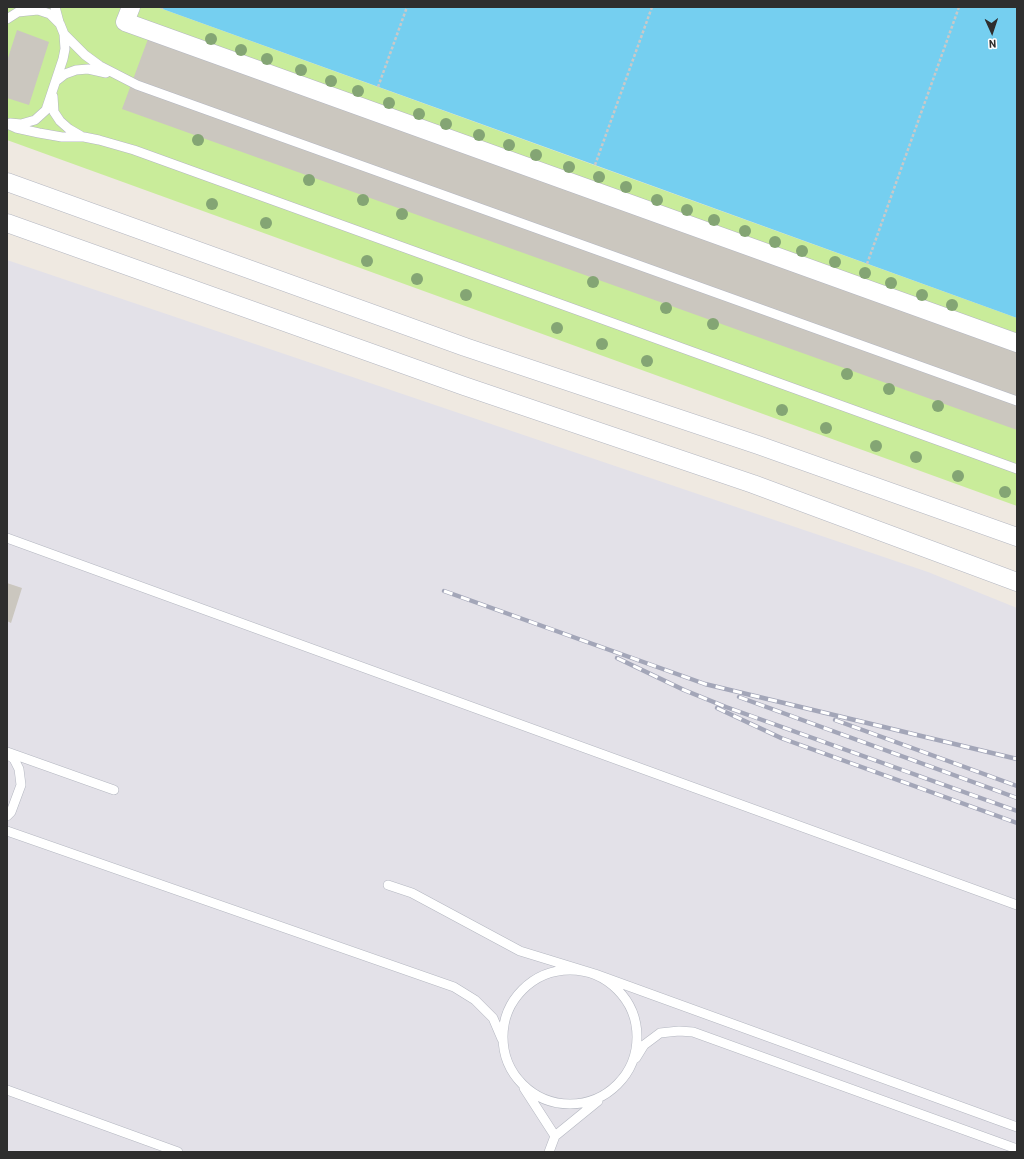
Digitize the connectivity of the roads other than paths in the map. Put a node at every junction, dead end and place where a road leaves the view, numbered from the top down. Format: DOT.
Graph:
graph roads {
  1 [pos="28,7"];
  2 [pos="55,7"];
  3 [pos="131,7"];
  4 [pos="18,12"];
  5 [pos="7,18"];
  6 [pos="60,24"];
  7 [pos="64,34"];
  8 [pos="119,76"];
  9 [pos="56,81"];
  10 [pos="52,91"];
  11 [pos="7,124"];
  12 [pos="84,137"];
  13 [pos="7,182"];
  14 [pos="7,223"];
  15 [pos="1017,343"];
  16 [pos="1017,401"];
  17 [pos="1017,469"];
  18 [pos="1017,537"];
  19 [pos="7,538"];
  20 [pos="1017,582"];
  21 [pos="7,753"];
  22 [pos="114,790"];
  23 [pos="7,816"];
  24 [pos="7,831"];
  25 [pos="388,885"];
  26 [pos="1017,905"];
  27 [pos="595,974"];
  28 [pos="502,1039"];
  29 [pos="633,1062"];
  30 [pos="520,1082"];
  31 [pos="7,1090"];
  32 [pos="606,1094"];
  33 [pos="1017,1127"];
  34 [pos="555,1136"];
  35 [pos="1017,1149"];
  36 [pos="178,1152"];
  37 [pos="549,1152"];
  1 -- 4 [label="lane"];
  2 -- 6 [label="lane"];
  3 -- 15 [label="street"];
  4 -- 5 [label="lane"];
  4 -- 6 [label="lane"];
  6 -- 7 [label="lane"];
  7 -- 8 [label="lane"];
  7 -- 9 [label="lane"];
  8 -- 9 [label="lane"];
  8 -- 16 [label="lane"];
  9 -- 10 [label="lane"];
  10 -- 11 [label="lane"];
  10 -- 12 [label="lane"];
  11 -- 12 [label="lane"];
  12 -- 17 [label="lane"];
  13 -- 18 [label="street"];
  14 -- 20 [label="street"];
  19 -- 26 [label="lane"];
  21 -- 22 [label="lane"];
  21 -- 23 [label="lane"];
  24 -- 28 [label="lane"];
  25 -- 27 [label="lane"];
  27 -- 28 [label="lane"];
  27 -- 29 [label="lane"];
  27 -- 33 [label="lane"];
  28 -- 30 [label="lane"];
  29 -- 32 [label="lane"];
  29 -- 35 [label="lane"];
  30 -- 32 [label="lane"];
  30 -- 34 [label="lane"];
  31 -- 36 [label="lane"];
  32 -- 34 [label="lane"];
  34 -- 37 [label="lane"];
}
